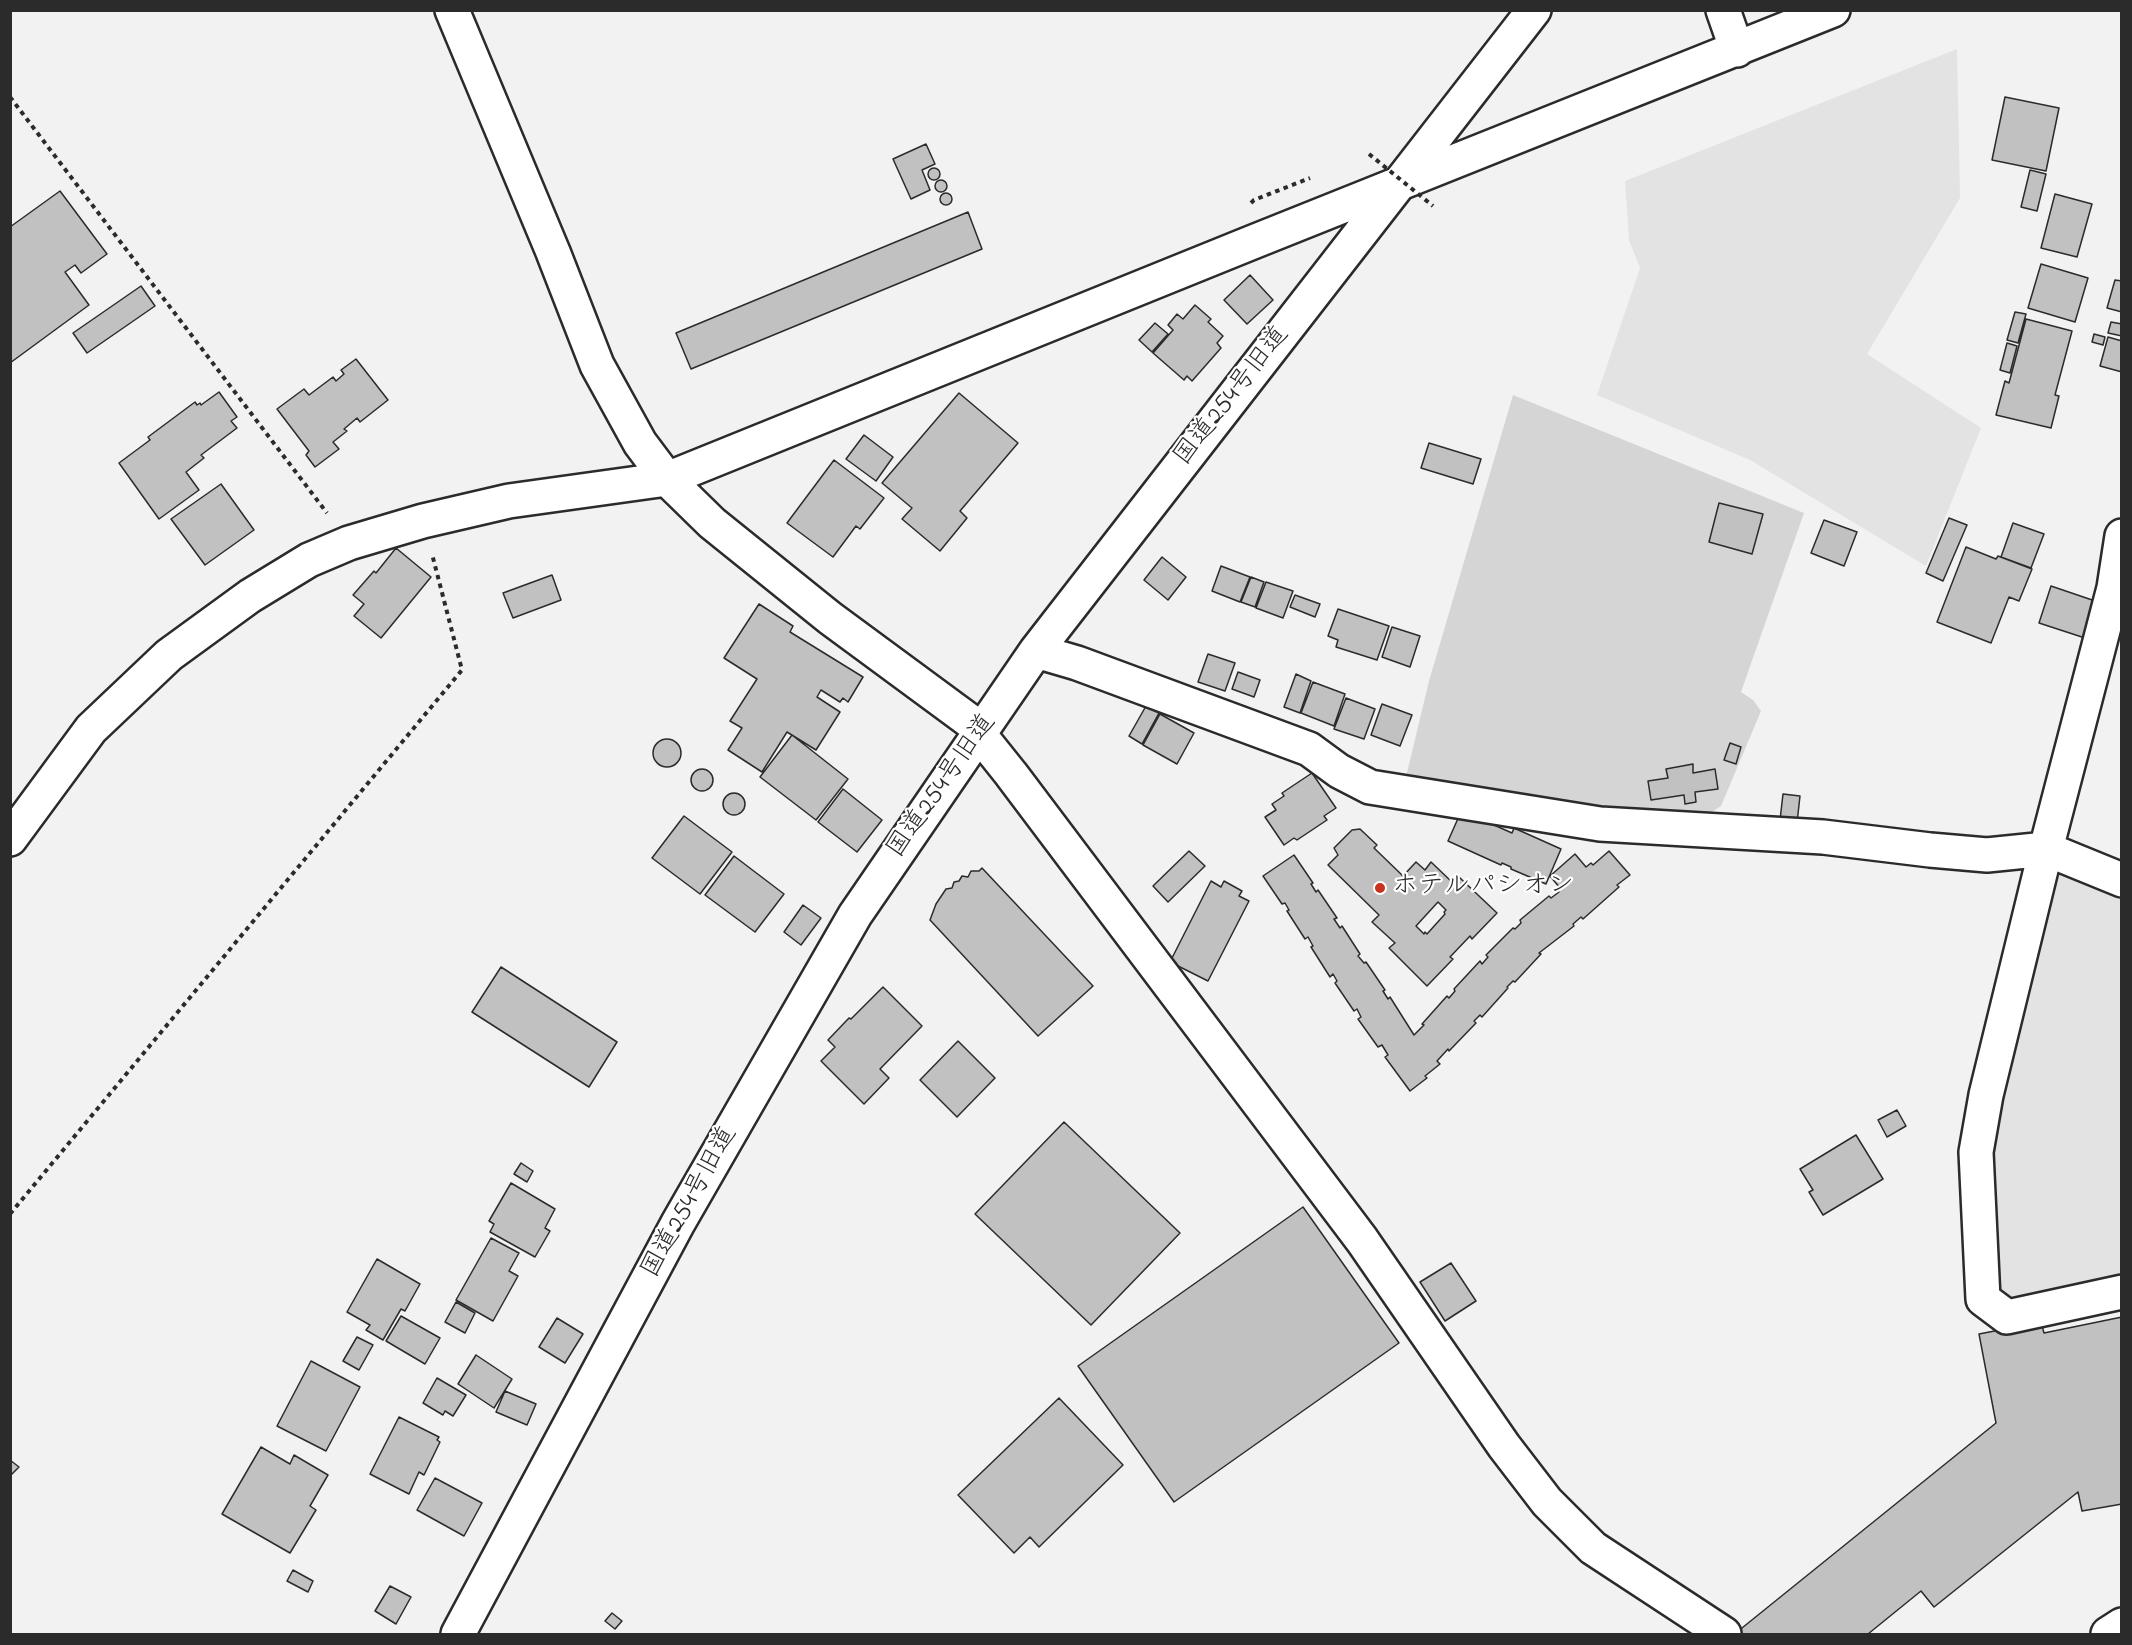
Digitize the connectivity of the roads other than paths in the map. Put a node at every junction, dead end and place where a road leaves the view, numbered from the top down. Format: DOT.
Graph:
graph roads {
  1 [pos="452,10"];
  2 [pos="1534,10"];
  3 [pos="1723,10"];
  4 [pos="1833,10"];
  5 [pos="1737,50"];
  6 [pos="1397,186"];
  7 [pos="667,479"];
  8 [pos="2121,536"];
  9 [pos="1036,651"];
  10 [pos="981,732"];
  11 [pos="10,839"];
  12 [pos="2046,849"];
  13 [pos="2121,880"];
  14 [pos="2121,1292"];
  15 [pos="2121,1625"];
  16 [pos="459,1635"];
  17 [pos="1724,1635"];
  18 [pos="2108,1635"];
  1 -- 7 [label="street"];
  2 -- 6 [label="street, 国道254号旧道"];
  3 -- 5 [label="street"];
  4 -- 5 [label="street"];
  5 -- 6 [label="street"];
  6 -- 7 [label="street"];
  6 -- 9 [label="street, 国道254号旧道"];
  7 -- 10 [label="street"];
  7 -- 11 [label="street"];
  8 -- 12 [label="street"];
  9 -- 10 [label="street, 国道254号旧道"];
  9 -- 12 [label="street"];
  10 -- 16 [label="street, 国道254号旧道"];
  10 -- 17 [label="street"];
  12 -- 13 [label="street"];
  12 -- 14 [label="street"];
  15 -- 18 [label="street"];
}
